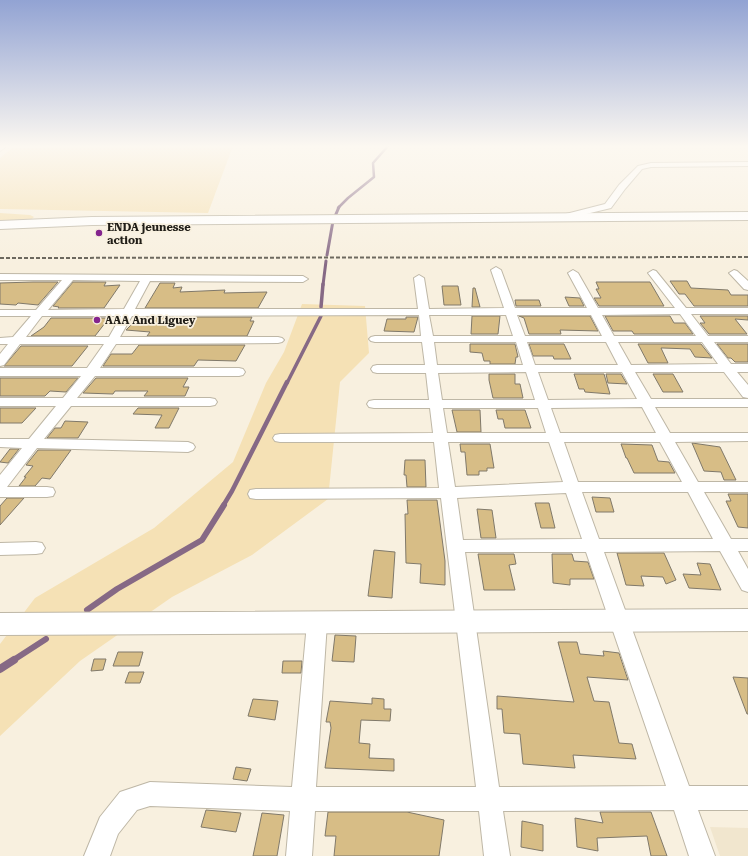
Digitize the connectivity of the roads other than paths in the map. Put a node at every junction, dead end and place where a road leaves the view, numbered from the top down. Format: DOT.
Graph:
graph roads {
  1 [pos="623,186"];
  2 [pos="0,212"];
  3 [pos="748,216"];
  4 [pos="565,217"];
  5 [pos="92,221"];
  6 [pos="0,224"];
  7 [pos="496,270"];
  8 [pos="573,273"];
  9 [pos="653,273"];
  10 [pos="734,273"];
  11 [pos="0,277"];
  12 [pos="70,278"];
  13 [pos="147,278"];
  14 [pos="419,278"];
  15 [pos="303,279"];
  16 [pos="748,287"];
  17 [pos="424,311"];
  18 [pos="510,311"];
  19 [pos="594,311"];
  20 [pos="683,311"];
  21 [pos="748,311"];
  22 [pos="128,312"];
  23 [pos="0,313"];
  24 [pos="39,313"];
  25 [pos="375,339"];
  26 [pos="428,339"];
  27 [pos="520,339"];
  28 [pos="610,339"];
  29 [pos="705,339"];
  30 [pos="748,339"];
  31 [pos="113,340"];
  32 [pos="278,340"];
  33 [pos="0,341"];
  34 [pos="17,341"];
  35 [pos="0,362"];
  36 [pos="728,368"];
  37 [pos="748,368"];
  38 [pos="377,369"];
  39 [pos="432,369"];
  40 [pos="530,369"];
  41 [pos="627,369"];
  42 [pos="0,372"];
  43 [pos="92,372"];
  44 [pos="239,372"];
  45 [pos="748,394"];
  46 [pos="0,402"];
  47 [pos="67,402"];
  48 [pos="210,402"];
  49 [pos="542,403"];
  50 [pos="646,403"];
  51 [pos="748,403"];
  52 [pos="374,404"];
  53 [pos="436,404"];
  54 [pos="555,437"];
  55 [pos="666,437"];
  56 [pos="748,437"];
  57 [pos="280,438"];
  58 [pos="441,438"];
  59 [pos="0,443"];
  60 [pos="33,443"];
  61 [pos="188,447"];
  62 [pos="0,485"];
  63 [pos="572,487"];
  64 [pos="694,487"];
  65 [pos="748,487"];
  66 [pos="0,492"];
  67 [pos="46,492"];
  68 [pos="448,493"];
  69 [pos="256,494"];
  70 [pos="592,545"];
  71 [pos="726,545"];
  72 [pos="748,545"];
  73 [pos="455,546"];
  74 [pos="36,548"];
  75 [pos="0,549"];
  76 [pos="748,585"];
  77 [pos="748,620"];
  78 [pos="619,621"];
  79 [pos="466,622"];
  80 [pos="316,623"];
  81 [pos="0,624"];
  82 [pos="489,798"];
  83 [pos="681,798"];
  84 [pos="748,798"];
  85 [pos="304,799"];
  86 [pos="97,856"];
  87 [pos="299,856"];
  88 [pos="497,856"];
  89 [pos="702,856"];
  1 -- 4 [label="street"];
  2 -- 5 [label="highway"];
  3 -- 4 [label="highway"];
  4 -- 5 [label="highway"];
  5 -- 6 [label="highway"];
  7 -- 18 [label="street"];
  8 -- 19 [label="street"];
  9 -- 20 [label="street"];
  10 -- 16 [label="street"];
  11 -- 12 [label="street"];
  12 -- 13 [label="street"];
  12 -- 24 [label="street"];
  13 -- 15 [label="street"];
  13 -- 22 [label="street"];
  14 -- 17 [label="street"];
  17 -- 18 [label="street"];
  17 -- 22 [label="street"];
  17 -- 26 [label="street"];
  18 -- 19 [label="street"];
  18 -- 27 [label="street"];
  19 -- 20 [label="street"];
  19 -- 28 [label="street"];
  20 -- 21 [label="street"];
  20 -- 29 [label="street"];
  22 -- 24 [label="street"];
  22 -- 31 [label="street"];
  23 -- 24 [label="street"];
  24 -- 34 [label="street"];
  25 -- 26 [label="street"];
  26 -- 27 [label="street"];
  26 -- 39 [label="street"];
  27 -- 28 [label="street"];
  27 -- 40 [label="street"];
  28 -- 29 [label="street"];
  28 -- 41 [label="street"];
  29 -- 30 [label="street"];
  29 -- 36 [label="street"];
  31 -- 32 [label="street"];
  31 -- 34 [label="street"];
  31 -- 43 [label="street"];
  33 -- 34 [label="street"];
  34 -- 35 [label="street"];
  36 -- 37 [label="street"];
  36 -- 41 [label="street"];
  36 -- 45 [label="street"];
  38 -- 39 [label="street"];
  39 -- 40 [label="street"];
  39 -- 53 [label="street"];
  40 -- 41 [label="street"];
  40 -- 49 [label="street"];
  41 -- 50 [label="street"];
  42 -- 43 [label="street"];
  43 -- 44 [label="street"];
  43 -- 47 [label="street"];
  46 -- 47 [label="street"];
  47 -- 48 [label="street"];
  47 -- 60 [label="street"];
  49 -- 50 [label="street"];
  49 -- 53 [label="street"];
  49 -- 54 [label="street"];
  50 -- 51 [label="street"];
  50 -- 55 [label="street"];
  52 -- 53 [label="street"];
  53 -- 58 [label="street"];
  54 -- 55 [label="street"];
  54 -- 58 [label="street"];
  54 -- 63 [label="street"];
  55 -- 56 [label="street"];
  55 -- 64 [label="street"];
  57 -- 58 [label="street"];
  58 -- 68 [label="street"];
  59 -- 60 [label="street"];
  60 -- 61 [label="street"];
  60 -- 62 [label="street"];
  63 -- 64 [label="street"];
  63 -- 68 [label="street"];
  63 -- 70 [label="street"];
  64 -- 65 [label="street"];
  64 -- 71 [label="street"];
  66 -- 67 [label="street"];
  68 -- 69 [label="street"];
  68 -- 73 [label="street"];
  70 -- 71 [label="street"];
  70 -- 73 [label="street"];
  70 -- 78 [label="street"];
  71 -- 72 [label="street"];
  71 -- 76 [label="street"];
  73 -- 79 [label="street"];
  74 -- 75 [label="street"];
  77 -- 78 [label="street"];
  78 -- 79 [label="street"];
  78 -- 83 [label="street"];
  79 -- 80 [label="street"];
  79 -- 82 [label="street"];
  80 -- 81 [label="street"];
  80 -- 85 [label="street"];
  82 -- 83 [label="street"];
  82 -- 85 [label="street"];
  82 -- 88 [label="street"];
  83 -- 84 [label="street"];
  83 -- 89 [label="street"];
  85 -- 86 [label="street"];
  85 -- 87 [label="street"];
}
